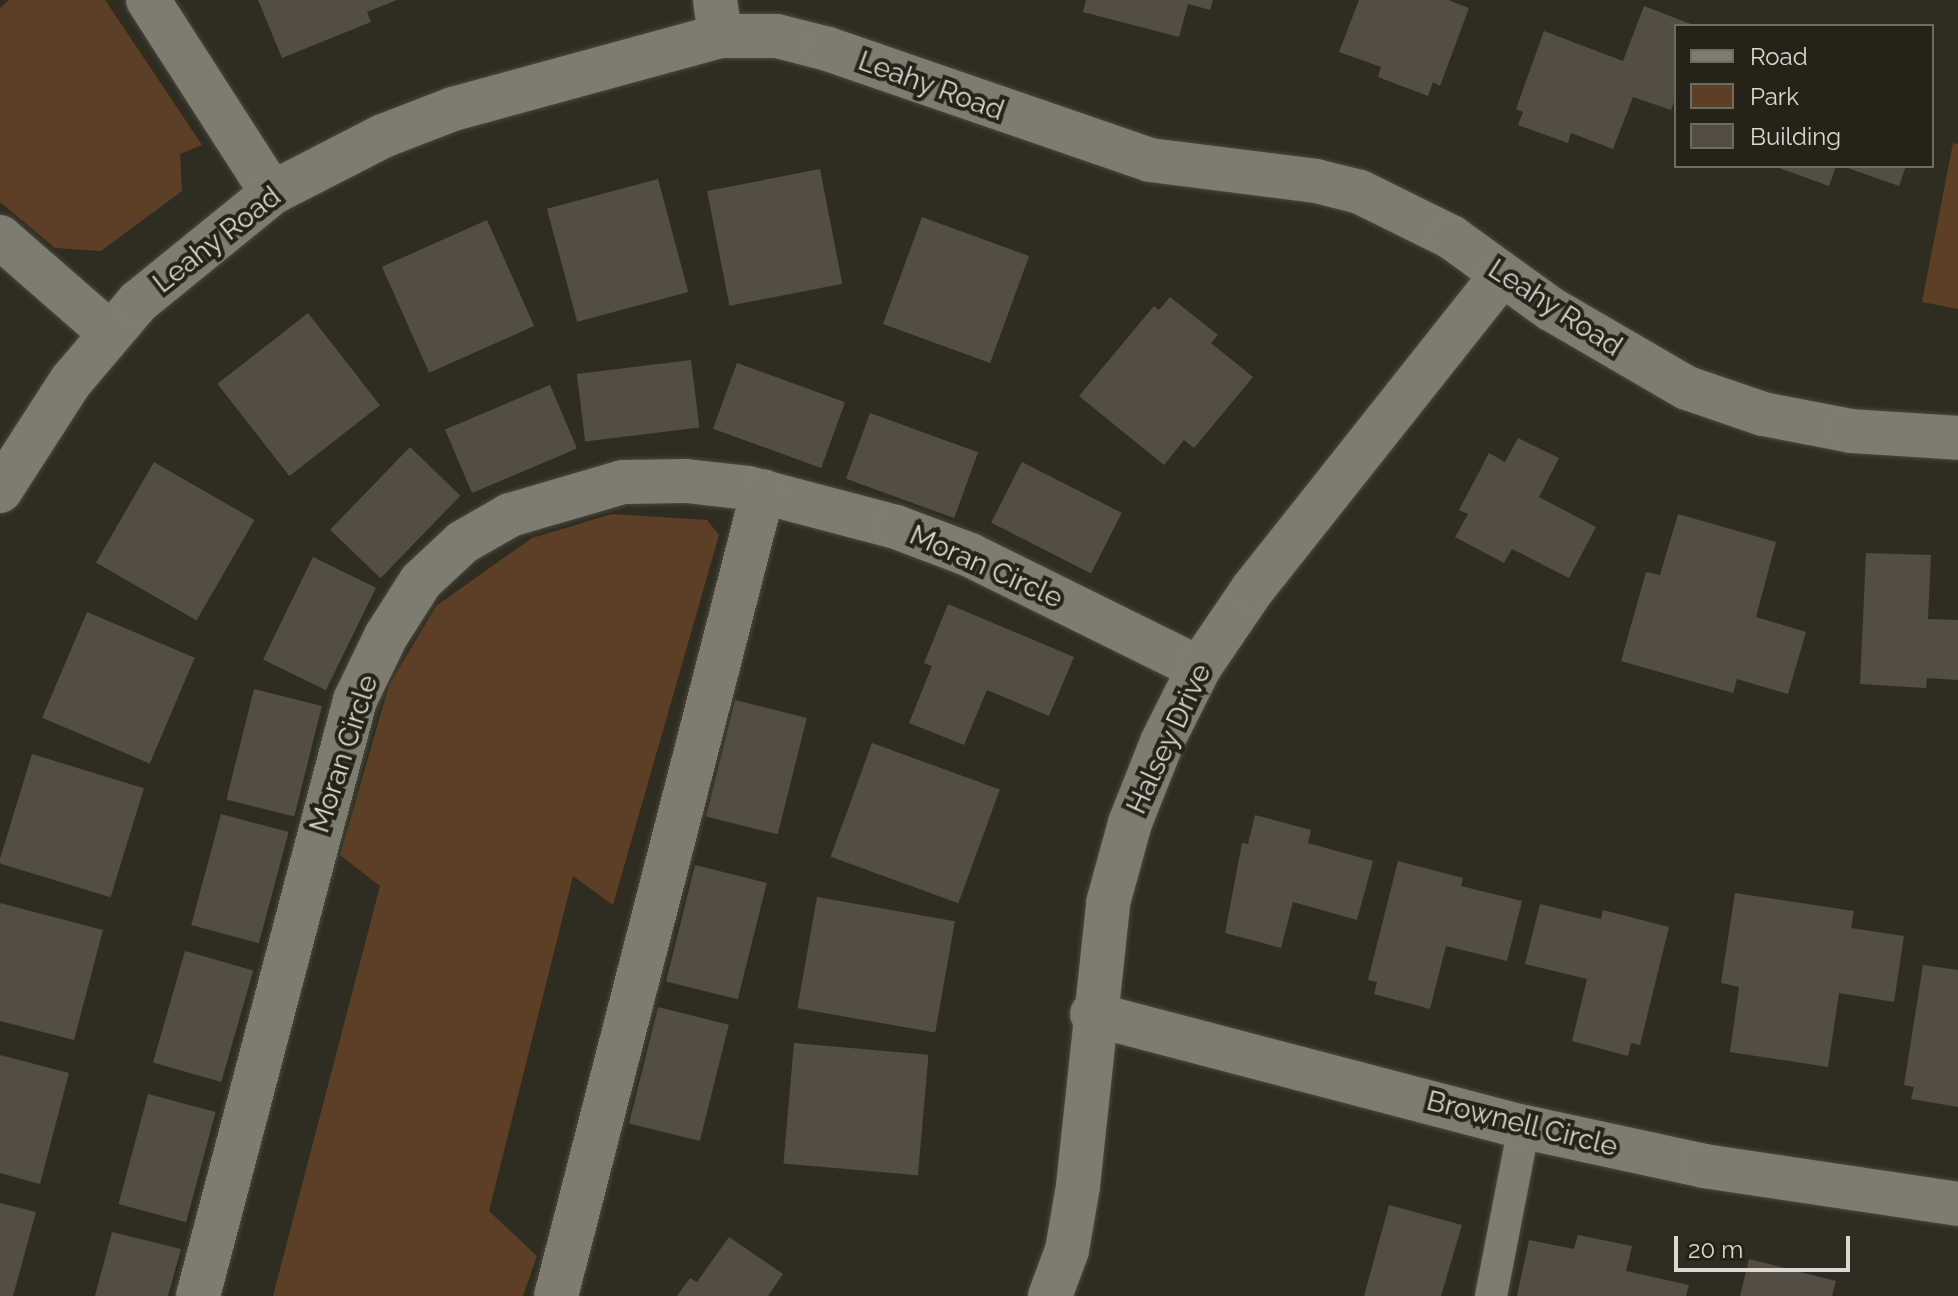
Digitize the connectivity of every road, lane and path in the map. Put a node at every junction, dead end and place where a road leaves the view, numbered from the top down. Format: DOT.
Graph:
graph roads {
  1 [pos="148,0"];
  2 [pos="718,18"];
  3 [pos="272,193"];
  4 [pos="0,237"];
  5 [pos="1502,275"];
  6 [pos="110,333"];
  7 [pos="1958,438"];
  8 [pos="0,491"];
  9 [pos="763,491"];
  10 [pos="1199,668"];
  11 [pos="1092,1014"];
  12 [pos="1524,1127"];
  13 [pos="1958,1204"];
  14 [pos="198,1296"];
  15 [pos="556,1296"];
  16 [pos="1050,1296"];
  17 [pos="1491,1296"];
  1 -- 3 [label="street"];
  2 -- 3 [label="street, Leahy Road"];
  2 -- 5 [label="street, Leahy Road"];
  3 -- 6 [label="street, Leahy Road"];
  4 -- 6 [label="street"];
  5 -- 7 [label="street, Leahy Road"];
  5 -- 10 [label="street, Halsey Drive"];
  6 -- 8 [label="street, Leahy Road"];
  9 -- 10 [label="street, Moran Circle"];
  9 -- 14 [label="street, Moran Circle"];
  9 -- 15 [label="street"];
  10 -- 11 [label="street, Halsey Drive"];
  11 -- 12 [label="street, Brownell Circle"];
  11 -- 16 [label="street, Halsey Drive"];
  12 -- 13 [label="street, Brownell Circle"];
  12 -- 17 [label="lane"];
}
